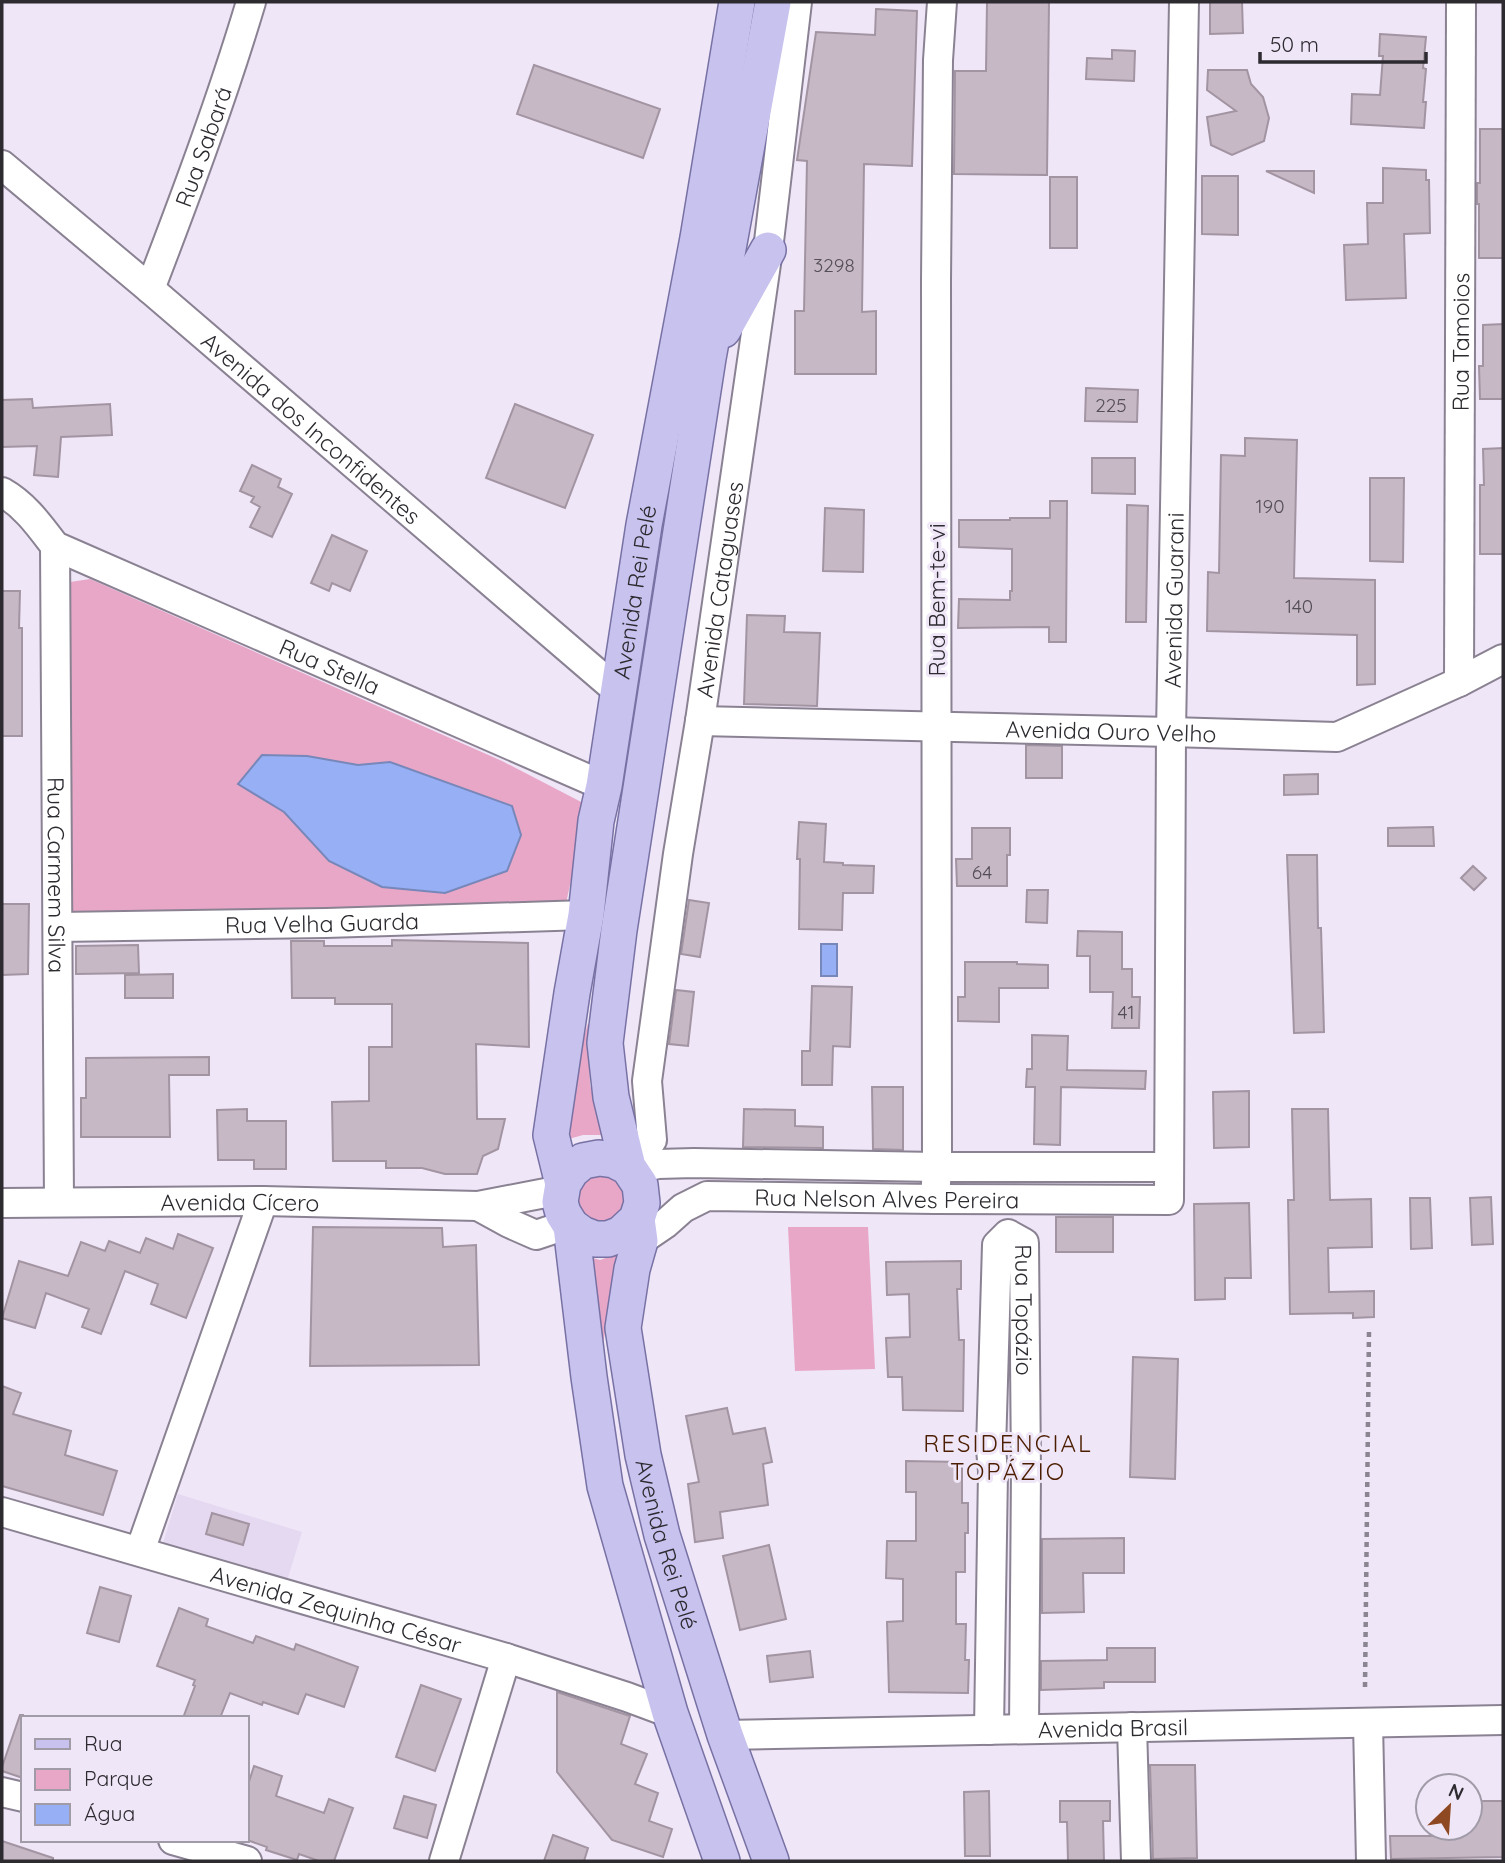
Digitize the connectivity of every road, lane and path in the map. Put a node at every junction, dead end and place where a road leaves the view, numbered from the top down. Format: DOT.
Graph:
graph roads {
  1 [pos="251,2"];
  2 [pos="737,2"];
  3 [pos="773,2"];
  4 [pos="797,2"];
  5 [pos="942,2"];
  6 [pos="1184,2"];
  7 [pos="1461,2"];
  8 [pos="2,165"];
  9 [pos="768,250"];
  10 [pos="150,289"];
  11 [pos="708,358"];
  12 [pos="2,492"];
  13 [pos="55,546"];
  14 [pos="1503,659"];
  15 [pos="1459,682"];
  16 [pos="618,692"];
  17 [pos="700,721"];
  18 [pos="937,727"];
  19 [pos="1171,732"];
  20 [pos="604,786"];
  21 [pos="586,915"];
  22 [pos="58,927"];
  23 [pos="937,1167"];
  24 [pos="1169,1167"];
  25 [pos="629,1169"];
  26 [pos="562,1187"];
  27 [pos="935,1199"];
  28 [pos="1169,1200"];
  29 [pos="263,1201"];
  30 [pos="59,1202"];
  31 [pos="2,1203"];
  32 [pos="509,1212"];
  33 [pos="570,1225"];
  34 [pos="633,1231"];
  35 [pos="1369,1330"];
  36 [pos="992,1460"];
  37 [pos="1026,1460"];
  38 [pos="2,1512"];
  39 [pos="140,1551"];
  40 [pos="506,1658"];
  41 [pos="1365,1687"];
  42 [pos="670,1713"];
  43 [pos="1503,1720"];
  44 [pos="1368,1723"];
  45 [pos="1132,1727"];
  46 [pos="1024,1729"];
  47 [pos="989,1730"];
  48 [pos="725,1735"];
  49 [pos="2,1791"];
  50 [pos="21,1796"];
  51 [pos="180,1842"];
  52 [pos="247,1861"];
  53 [pos="444,1861"];
  54 [pos="722,1861"];
  55 [pos="771,1861"];
  56 [pos="1136,1861"];
  57 [pos="1371,1861"];
  1 -- 10 [label="street, Rua Sabará"];
  2 -- 16 [label="main road, Avenida Rei Pelé"];
  3 -- 11 [label="main road, Avenida Rei Pelé"];
  4 -- 9 [label="street, Avenida Cataguases"];
  5 -- 18 [label="street, Rua Bem-te-vi"];
  6 -- 19 [label="street, Avenida Guarani"];
  7 -- 15 [label="street, Rua Tamoios"];
  8 -- 10 [label="street, Avenida dos Inconfidentes"];
  9 -- 11 [label="main road"];
  9 -- 17 [label="street, Avenida Cataguases"];
  10 -- 16 [label="street, Avenida dos Inconfidentes"];
  11 -- 25 [label="main road, Avenida Rei Pelé"];
  12 -- 13 [label="street"];
  13 -- 20 [label="street, Rua Stella"];
  13 -- 22 [label="street, Rua Carmem Silva"];
  14 -- 15 [label="street, Avenida Ouro Velho"];
  15 -- 19 [label="street, Avenida Ouro Velho"];
  16 -- 20 [label="main road, Avenida Rei Pelé"];
  17 -- 18 [label="street, Avenida Ouro Velho"];
  17 -- 25 [label="street, Avenida Cataguases"];
  18 -- 19 [label="street, Avenida Ouro Velho"];
  18 -- 23 [label="street, Rua Bem-te-vi"];
  19 -- 24 [label="street, Avenida Guarani"];
  20 -- 21 [label="main road, Avenida Rei Pelé"];
  21 -- 22 [label="street, Rua Velha Guarda"];
  21 -- 26 [label="main road, Avenida Rei Pelé"];
  22 -- 30 [label="street, Rua Carmem Silva"];
  23 -- 24 [label="street, Rua Nelson Alves Pereira"];
  23 -- 25 [label="street, Rua Nelson Alves Pereira"];
  23 -- 27 [label="street, Rua Bem-te-vi"];
  24 -- 28 [label="street, Avenida Guarani"];
  25 -- 26 [label="main road"];
  25 -- 34 [label="main road, Avenida Rei Pelé"];
  26 -- 32 [label="street"];
  26 -- 33 [label="main road, Avenida Rei Pelé"];
  27 -- 28 [label="street, Rua Nelson Alves Pereira"];
  27 -- 34 [label="street, Rua Nelson Alves Pereira"];
  29 -- 30 [label="street, Avenida Cícero"];
  29 -- 32 [label="street, Avenida Cícero"];
  29 -- 39 [label="street"];
  30 -- 31 [label="street, Avenida Cícero"];
  32 -- 33 [label="street, Avenida Cícero"];
  33 -- 34 [label="main road"];
  33 -- 42 [label="main road, Avenida Rei Pelé"];
  34 -- 48 [label="main road, Avenida Rei Pelé"];
  35 -- 41 [label="path"];
  36 -- 37 [label="street"];
  36 -- 37 [label="street, Rua Topázio"];
  36 -- 47 [label="street, Rua Topázio"];
  37 -- 46 [label="street, Rua Topázio"];
  38 -- 39 [label="street, Avenida Zequinha César"];
  39 -- 40 [label="street, Avenida Zequinha César"];
  40 -- 42 [label="street, Avenida Zequinha César"];
  40 -- 53 [label="street"];
  42 -- 54 [label="main road, Avenida Rei Pelé"];
  43 -- 44 [label="street, Avenida Brasil"];
  44 -- 45 [label="street, Avenida Brasil"];
  44 -- 57 [label="street"];
  45 -- 46 [label="street, Avenida Brasil"];
  45 -- 56 [label="street"];
  46 -- 47 [label="street, Avenida Brasil"];
  47 -- 48 [label="street, Avenida Brasil"];
  48 -- 55 [label="main road, Avenida Rei Pelé"];
  49 -- 50 [label="street"];
  51 -- 52 [label="street"];
}
